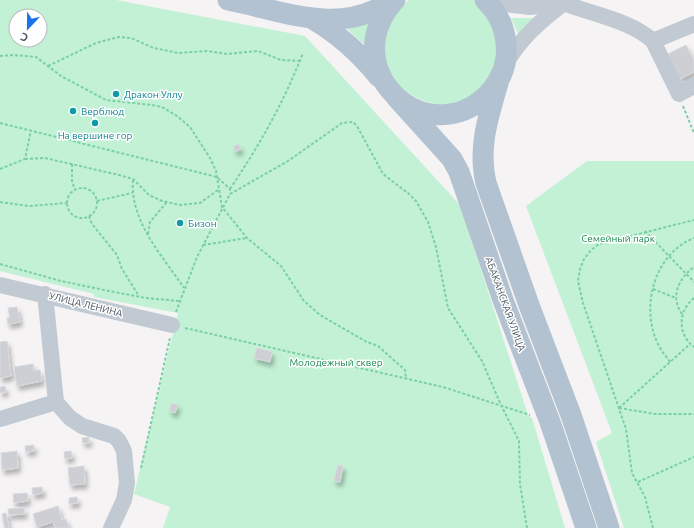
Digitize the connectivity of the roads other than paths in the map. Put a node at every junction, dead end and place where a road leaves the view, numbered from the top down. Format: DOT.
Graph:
graph roads {
  1 [pos="394,0"];
  2 [pos="237,1"];
  3 [pos="486,1"];
  4 [pos="566,2"];
  5 [pos="314,19"];
  6 [pos="694,24"];
  7 [pos="653,41"];
  8 [pos="502,72"];
  9 [pos="694,86"];
  10 [pos="393,94"];
  11 [pos="0,285"];
  12 [pos="45,294"];
  13 [pos="172,324"];
  14 [pos="56,402"];
  15 [pos="0,419"];
  16 [pos="111,528"];
  17 [pos="586,528"];
  18 [pos="609,528"];
  1 -- 5 [label="main road"];
  1 -- 10 [label="main road"];
  2 -- 5 [label="main road"];
  3 -- 4 [label="street"];
  3 -- 8 [label="main road, АБАКАНСКАЯ УЛИЦА"];
  4 -- 7 [label="street"];
  4 -- 8 [label="street"];
  5 -- 10 [label="main road"];
  6 -- 7 [label="street"];
  7 -- 9 [label="street"];
  8 -- 10 [label="main road"];
  8 -- 18 [label="main road, АБАКАНСКАЯ УЛИЦА"];
  10 -- 17 [label="main road, АБАКАНСКАЯ УЛИЦА"];
  11 -- 12 [label="street, УЛИЦА ЛЕНИНА"];
  12 -- 13 [label="street, УЛИЦА ЛЕНИНА"];
  12 -- 14 [label="street"];
  14 -- 15 [label="street"];
  14 -- 16 [label="street"];
}
